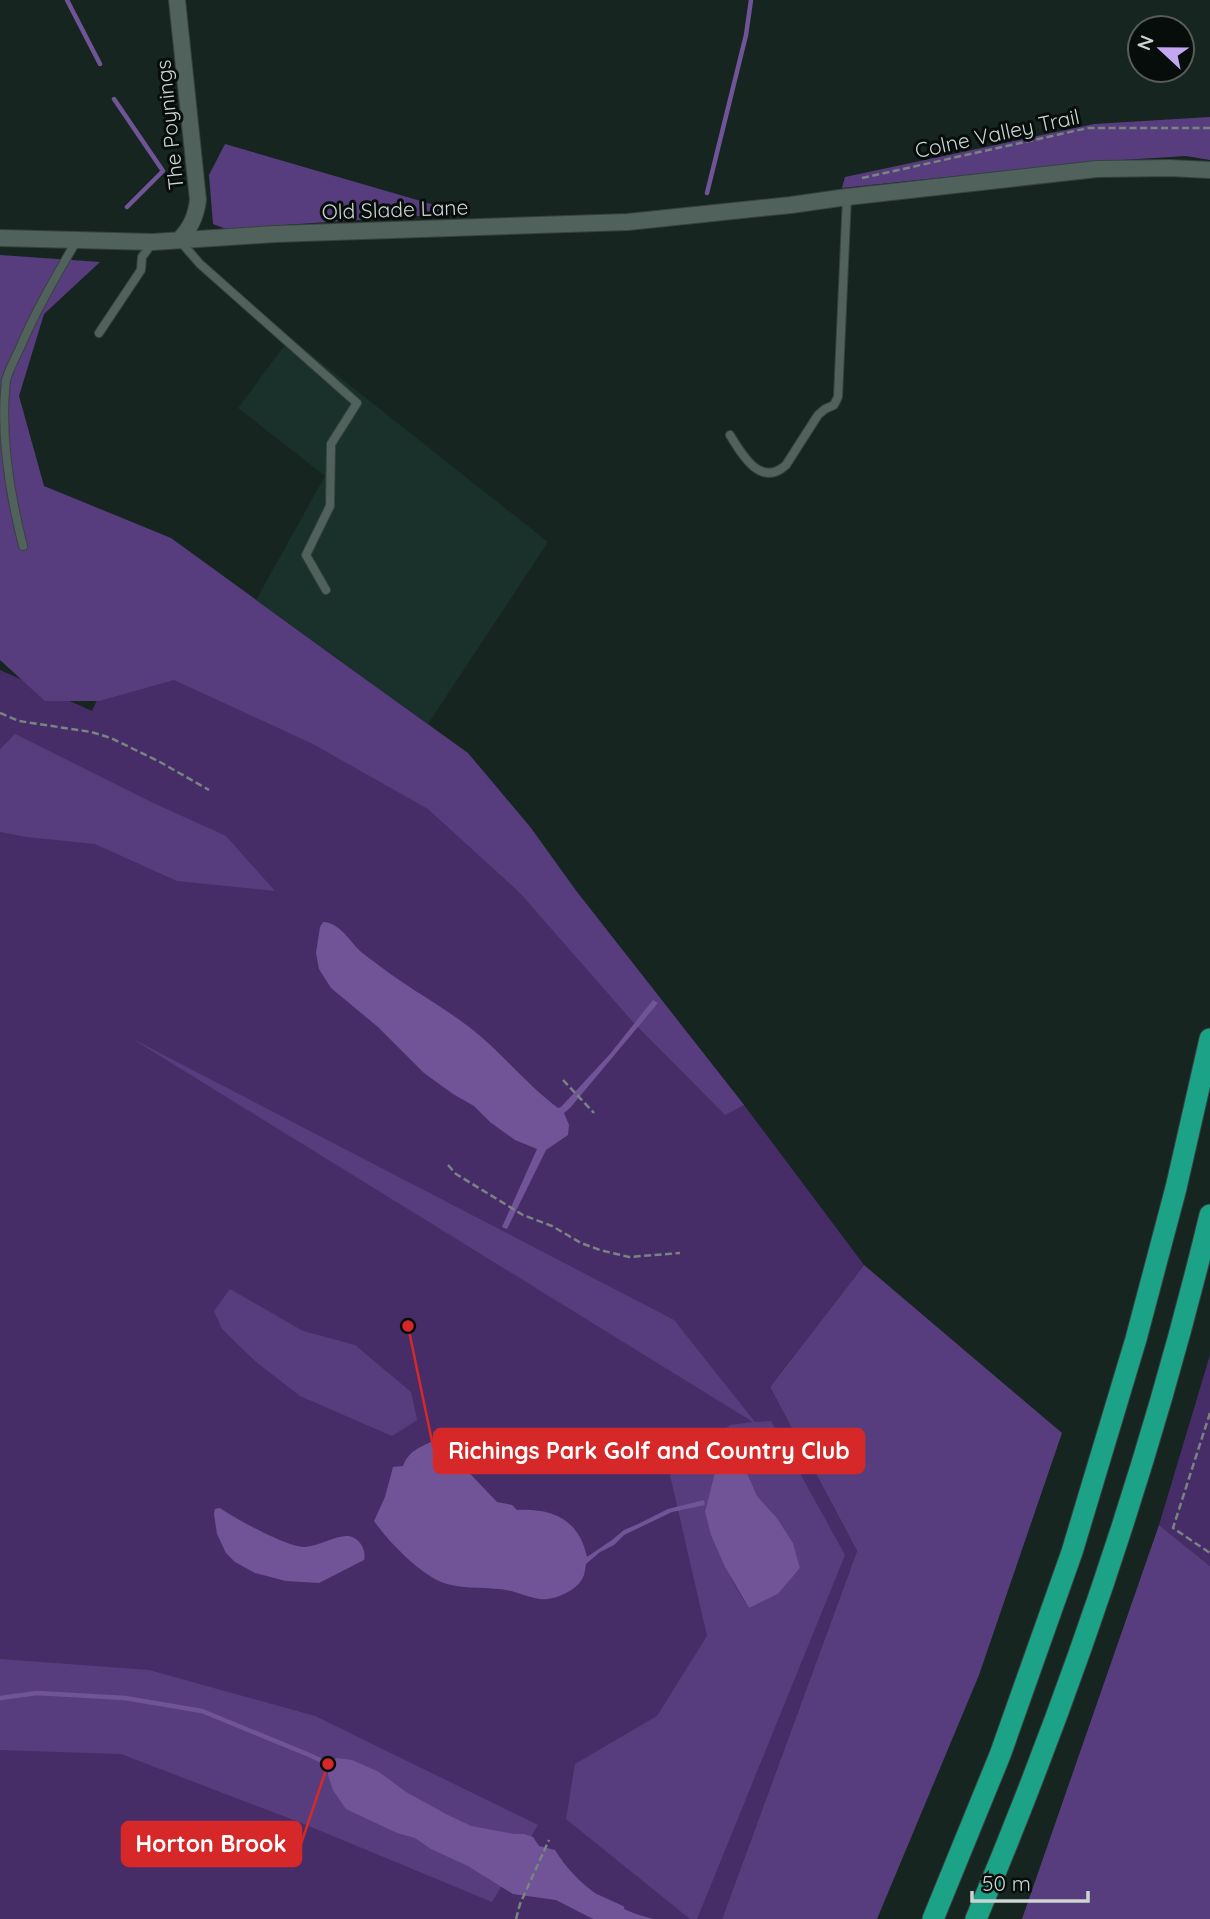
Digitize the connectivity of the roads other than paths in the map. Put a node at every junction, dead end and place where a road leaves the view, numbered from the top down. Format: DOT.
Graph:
graph roads {
  1 [pos="177,0"];
  2 [pos="1210,170"];
  3 [pos="847,197"];
  4 [pos="0,238"];
  5 [pos="76,240"];
  6 [pos="179,240"];
  7 [pos="153,242"];
  8 [pos="99,333"];
  9 [pos="730,435"];
  10 [pos="23,546"];
  11 [pos="326,590"];
  12 [pos="1210,1039"];
  13 [pos="1210,1215"];
  14 [pos="933,1919"];
  15 [pos="976,1919"];
  1 -- 6 [label="street, The Poynings"];
  2 -- 3 [label="street, Old Slade Lane"];
  3 -- 6 [label="street, Old Slade Lane"];
  3 -- 9 [label="lane"];
  4 -- 5 [label="street, Old Slade Lane"];
  5 -- 7 [label="street, Old Slade Lane"];
  5 -- 10 [label="lane"];
  6 -- 7 [label="street, Old Slade Lane"];
  6 -- 11 [label="lane"];
  7 -- 8 [label="lane"];
  12 -- 14 [label="highway"];
  13 -- 15 [label="highway"];
}
